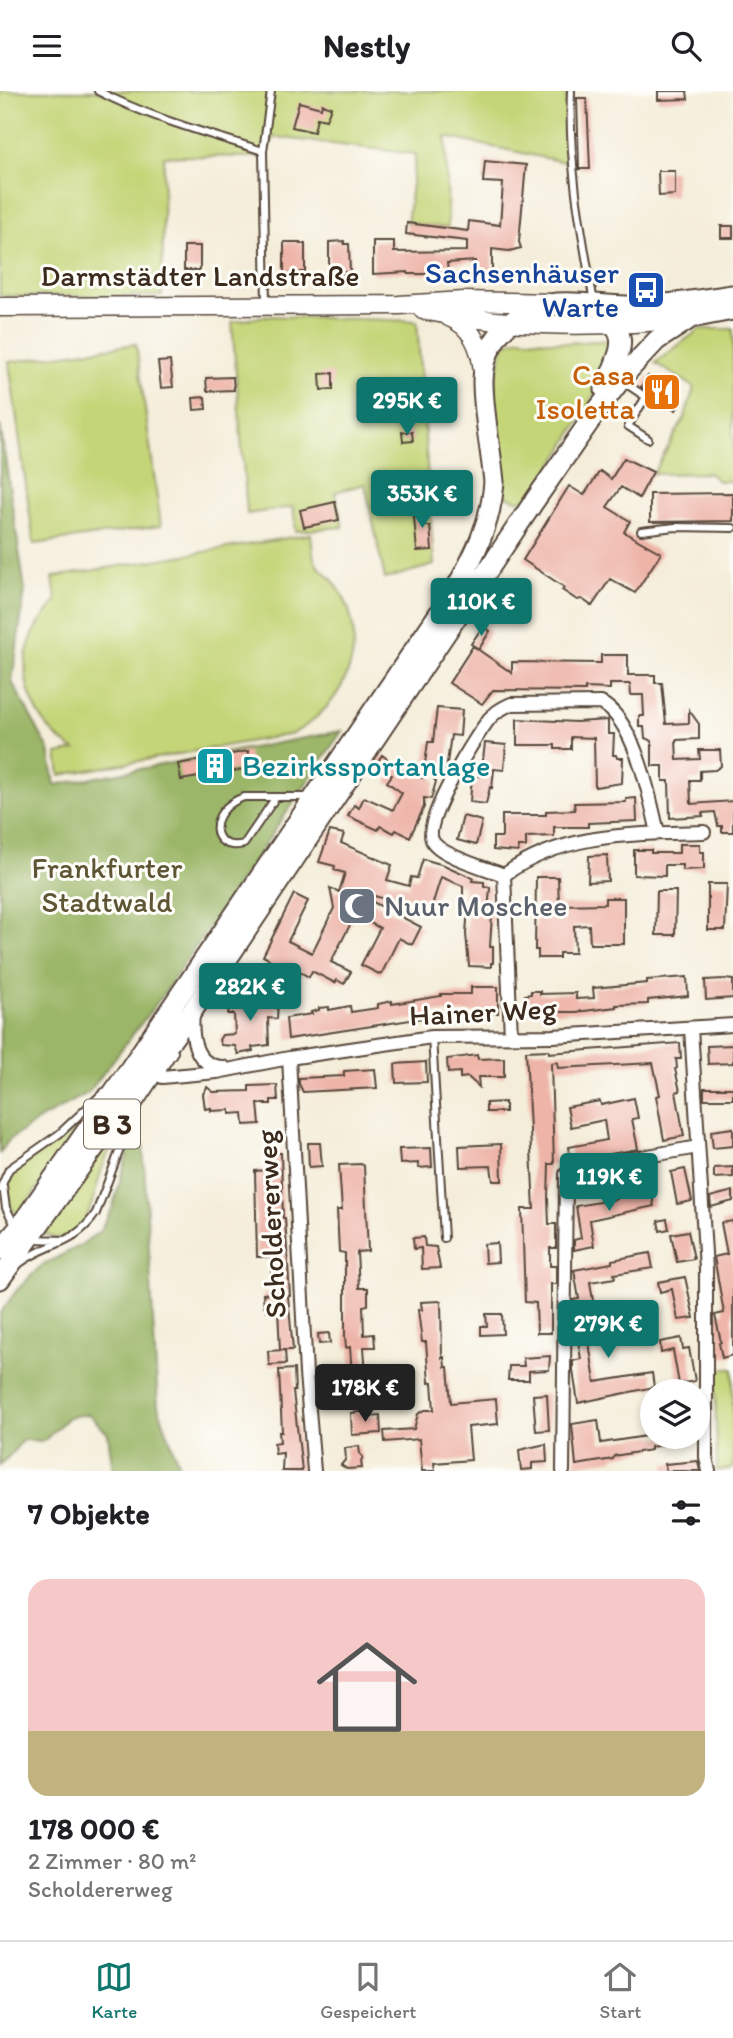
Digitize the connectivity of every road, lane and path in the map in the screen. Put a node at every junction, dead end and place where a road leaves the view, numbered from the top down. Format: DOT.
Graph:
graph roads {
  1 [pos="98,91"];
  2 [pos="271,91"];
  3 [pos="571,91"];
  4 [pos="263,151"];
  5 [pos="733,295"];
  6 [pos="556,303"];
  7 [pos="594,304"];
  8 [pos="399,305"];
  9 [pos="266,306"];
  10 [pos="0,307"];
  11 [pos="733,310"];
  12 [pos="439,313"];
  13 [pos="691,318"];
  14 [pos="509,322"];
  15 [pos="615,324"];
  16 [pos="483,380"];
  17 [pos="621,380"];
  18 [pos="599,408"];
  19 [pos="648,439"];
  20 [pos="494,482"];
  21 [pos="533,503"];
  22 [pos="733,528"];
  23 [pos="641,531"];
  24 [pos="276,797"];
  25 [pos="314,797"];
  26 [pos="704,832"];
  27 [pos="658,833"];
  28 [pos="504,875"];
  29 [pos="190,1025"];
  30 [pos="733,1025"];
  31 [pos="691,1028"];
  32 [pos="511,1036"];
  33 [pos="432,1037"];
  34 [pos="178,1047"];
  35 [pos="289,1058"];
  36 [pos="238,1067"];
  37 [pos="127,1073"];
  38 [pos="162,1077"];
  39 [pos="698,1147"];
  40 [pos="4,1181"];
  41 [pos="0,1189"];
  42 [pos="25,1233"];
  43 [pos="444,1235"];
  44 [pos="71,1238"];
  45 [pos="0,1249"];
  46 [pos="0,1279"];
  47 [pos="314,1471"];
  48 [pos="563,1471"];
  49 [pos="709,1471"];
  1 -- 4 [label="lane"];
  2 -- 4 [label="lane"];
  3 -- 7 [label="lane"];
  4 -- 9 [label="lane"];
  5 -- 7 [label="main road, Darmstädter Landstraße"];
  6 -- 7 [label="main road, Darmstädter Landstraße"];
  6 -- 8 [label="main road, Darmstädter Landstraße"];
  6 -- 14 [label="main road"];
  7 -- 15 [label="main road"];
  8 -- 9 [label="main road, Darmstädter Landstraße"];
  8 -- 12 [label="main road, Darmstädter Landstraße"];
  9 -- 10 [label="main road, Darmstädter Landstraße"];
  11 -- 13 [label="main road, Darmstädter Landstraße / B 3"];
  12 -- 14 [label="main road, Darmstädter Landstraße"];
  12 -- 16 [label="main road"];
  13 -- 15 [label="main road, Darmstädter Landstraße / B 3"];
  13 -- 17 [label="main road, Darmstädter Landstraße / B 3"];
  14 -- 15 [label="main road, Darmstädter Landstraße / B 3"];
  14 -- 16 [label="main road, B 3"];
  15 -- 18 [label="main road, B 3"];
  16 -- 20 [label="main road, B 3"];
  17 -- 18 [label="main road, Darmstädter Landstraße / B 3"];
  17 -- 19 [label="lane"];
  18 -- 21 [label="main road, B 3"];
  20 -- 21 [label="main road"];
  20 -- 25 [label="main road, B 3"];
  21 -- 29 [label="main road, B 3"];
  22 -- 23 [label="lane"];
  24 -- 24 [label="lane"];
  24 -- 25 [label="lane"];
  25 -- 37 [label="main road, B 3"];
  26 -- 27 [label="street"];
  27 -- 28 [label="street"];
  27 -- 28 [label="street"];
  28 -- 32 [label="street"];
  29 -- 36 [label="street, Hainer Weg"];
  29 -- 42 [label="main road, B 3"];
  30 -- 31 [label="street, Hainer Weg"];
  31 -- 32 [label="street, Hainer Weg"];
  31 -- 39 [label="street"];
  32 -- 33 [label="street, Hainer Weg"];
  33 -- 35 [label="street, Hainer Weg"];
  33 -- 43 [label="lane"];
  34 -- 44 [label="lane"];
  35 -- 36 [label="street, Hainer Weg"];
  35 -- 47 [label="street, Scholdererweg"];
  36 -- 38 [label="street, Hainer Weg"];
  37 -- 40 [label="lane"];
  37 -- 42 [label="main road, B 3"];
  39 -- 48 [label="street"];
  39 -- 49 [label="street"];
  40 -- 41 [label="lane"];
  40 -- 42 [label="lane"];
  42 -- 44 [label="lane"];
  42 -- 45 [label="main road, B 3"];
  42 -- 46 [label="main road, B 3"];
  44 -- 46 [label="lane"];
}
